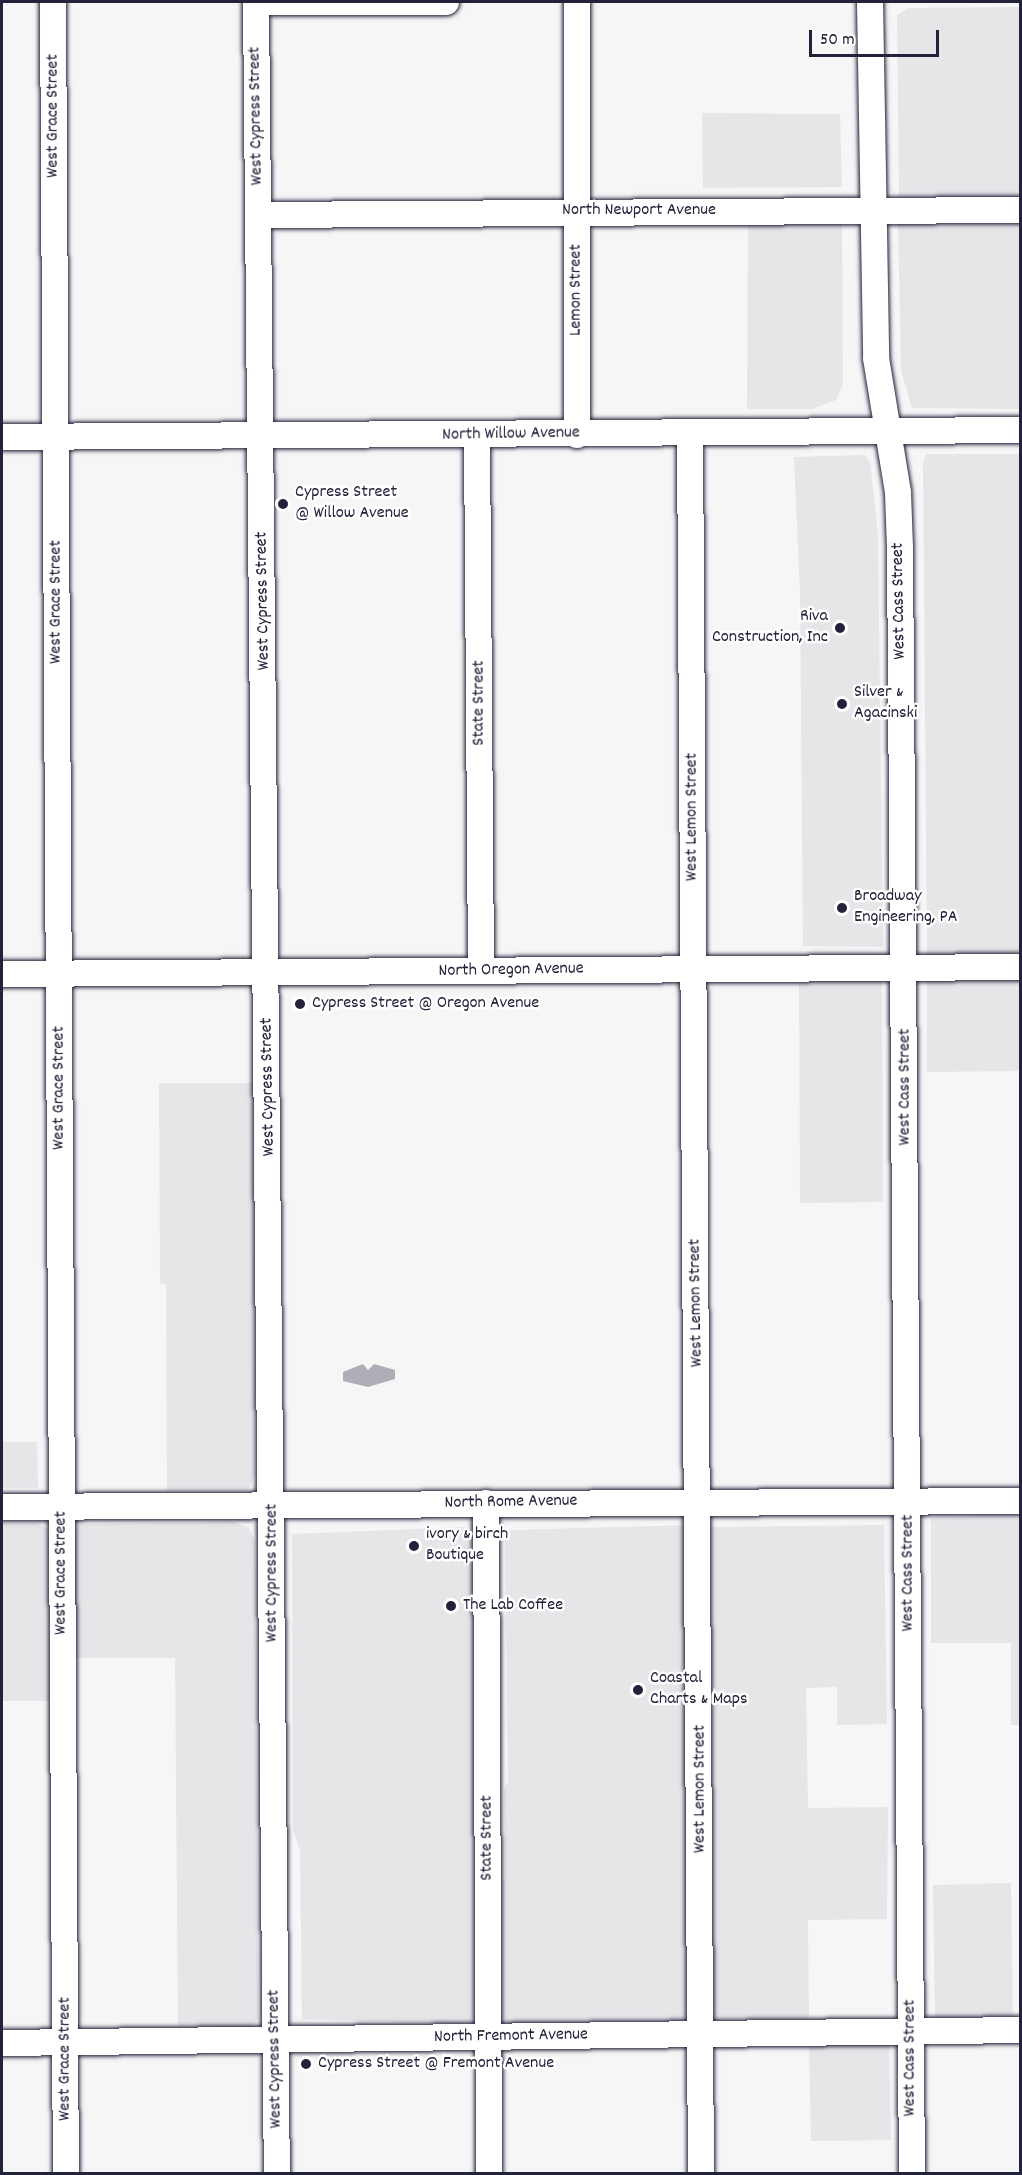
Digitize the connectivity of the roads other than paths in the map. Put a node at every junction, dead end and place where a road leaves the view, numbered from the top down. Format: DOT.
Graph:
graph roads {
  1 [pos="53,2"];
  2 [pos="255,2"];
  3 [pos="446,2"];
  4 [pos="577,2"];
  5 [pos="870,2"];
  6 [pos="872,210"];
  7 [pos="1020,210"];
  8 [pos="576,212"];
  9 [pos="258,214"];
  10 [pos="888,429"];
  11 [pos="1020,430"];
  12 [pos="690,432"];
  13 [pos="577,435"];
  14 [pos="56,436"];
  15 [pos="263,436"];
  16 [pos="477,436"];
  17 [pos="2,437"];
  18 [pos="905,967"];
  19 [pos="1020,967"];
  20 [pos="693,969"];
  21 [pos="481,971"];
  22 [pos="268,973"];
  23 [pos="2,974"];
  24 [pos="60,974"];
  25 [pos="699,1501"];
  26 [pos="1020,1501"];
  27 [pos="909,1502"];
  28 [pos="486,1503"];
  29 [pos="272,1505"];
  30 [pos="2,1507"];
  31 [pos="62,1507"];
  32 [pos="1020,2030"];
  33 [pos="911,2031"];
  34 [pos="700,2033"];
  35 [pos="488,2038"];
  36 [pos="65,2042"];
  37 [pos="276,2042"];
  38 [pos="2,2043"];
  39 [pos="66,2174"];
  40 [pos="277,2174"];
  41 [pos="489,2174"];
  42 [pos="701,2174"];
  43 [pos="912,2174"];
  1 -- 14 [label="street, West Grace Street"];
  2 -- 3 [label="street"];
  2 -- 9 [label="street, West Cypress Street"];
  4 -- 8 [label="street, Lemon Street"];
  5 -- 6 [label="street, West Cass Street"];
  6 -- 7 [label="street, North Newport Avenue"];
  6 -- 8 [label="street, North Newport Avenue"];
  6 -- 10 [label="street, West Cass Street"];
  8 -- 9 [label="street, North Newport Avenue"];
  8 -- 13 [label="street, Lemon Street"];
  9 -- 15 [label="street, West Cypress Street"];
  10 -- 11 [label="street, North Willow Avenue"];
  10 -- 12 [label="street, North Willow Avenue"];
  10 -- 18 [label="street, West Cass Street"];
  12 -- 13 [label="street, North Willow Avenue"];
  12 -- 20 [label="street, West Lemon Street"];
  13 -- 16 [label="street, North Willow Avenue"];
  14 -- 15 [label="street, North Willow Avenue"];
  14 -- 17 [label="street, North Willow Avenue"];
  14 -- 24 [label="street, West Grace Street"];
  15 -- 16 [label="street, North Willow Avenue"];
  15 -- 22 [label="street, West Cypress Street"];
  16 -- 21 [label="street, State Street"];
  18 -- 19 [label="street, North Oregon Avenue"];
  18 -- 20 [label="street, North Oregon Avenue"];
  18 -- 27 [label="street, West Cass Street"];
  20 -- 21 [label="street, North Oregon Avenue"];
  20 -- 25 [label="street, West Lemon Street"];
  21 -- 22 [label="street, North Oregon Avenue"];
  22 -- 24 [label="street, North Oregon Avenue"];
  22 -- 29 [label="street, West Cypress Street"];
  23 -- 24 [label="street, North Oregon Avenue"];
  24 -- 31 [label="street, West Grace Street"];
  25 -- 27 [label="street, North Rome Avenue"];
  25 -- 28 [label="street, North Rome Avenue"];
  25 -- 34 [label="street, West Lemon Street"];
  26 -- 27 [label="street, North Rome Avenue"];
  27 -- 33 [label="street, West Cass Street"];
  28 -- 29 [label="street, North Rome Avenue"];
  28 -- 35 [label="street, State Street"];
  29 -- 31 [label="street, North Rome Avenue"];
  29 -- 37 [label="street, West Cypress Street"];
  30 -- 31 [label="street, North Rome Avenue"];
  31 -- 36 [label="street, West Grace Street"];
  32 -- 33 [label="street, North Fremont Avenue"];
  33 -- 34 [label="street, North Fremont Avenue"];
  33 -- 43 [label="street, West Cass Street"];
  34 -- 35 [label="street, North Fremont Avenue"];
  34 -- 42 [label="street, West Lemon Street"];
  35 -- 37 [label="street, North Fremont Avenue"];
  35 -- 41 [label="street, State Street"];
  36 -- 37 [label="street, North Fremont Avenue"];
  36 -- 38 [label="street, North Fremont Avenue"];
  36 -- 39 [label="street, West Grace Street"];
  37 -- 40 [label="street, West Cypress Street"];
}
